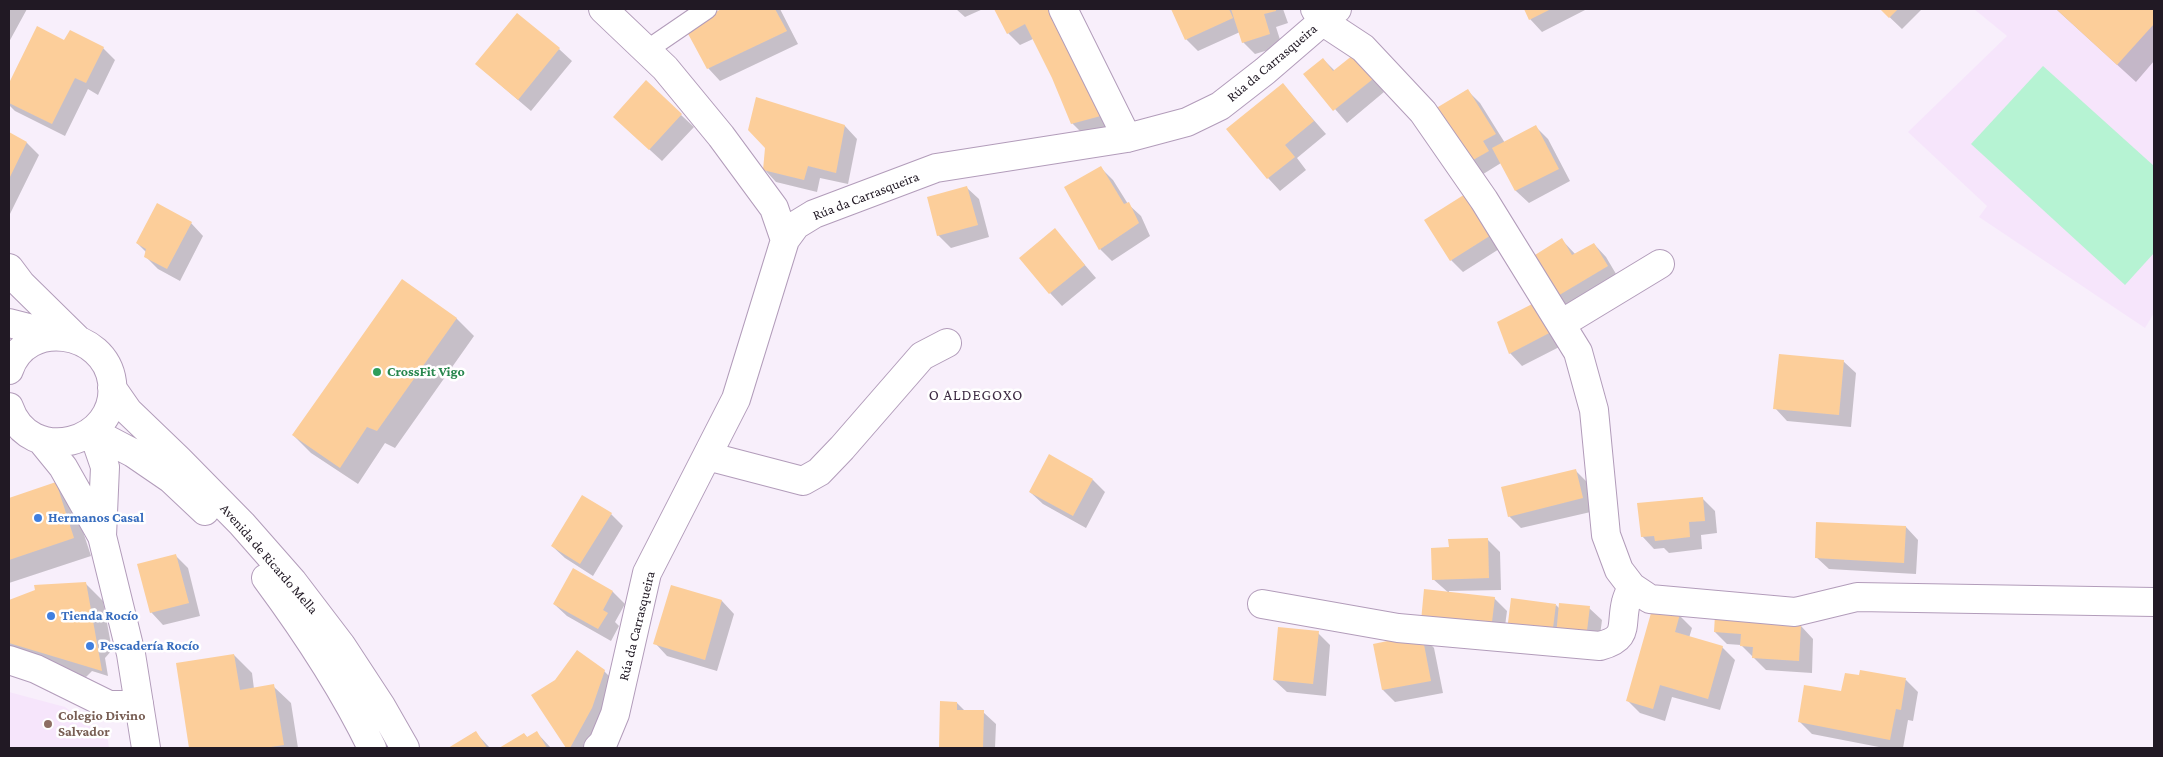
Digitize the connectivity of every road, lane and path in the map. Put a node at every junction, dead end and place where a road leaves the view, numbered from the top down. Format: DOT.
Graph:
graph roads {
  1 [pos="603,9"];
  2 [pos="707,9"];
  3 [pos="1063,9"];
  4 [pos="1324,13"];
  5 [pos="647,50"];
  6 [pos="1127,138"];
  7 [pos="785,240"];
  8 [pos="1660,264"];
  9 [pos="9,268"];
  10 [pos="9,322"];
  11 [pos="1561,324"];
  12 [pos="67,337"];
  13 [pos="947,343"];
  14 [pos="12,352"];
  15 [pos="112,388"];
  16 [pos="9,407"];
  17 [pos="93,432"];
  18 [pos="41,440"];
  19 [pos="707,456"];
  20 [pos="148,463"];
  21 [pos="104,498"];
  22 [pos="102,536"];
  23 [pos="1632,588"];
  24 [pos="2154,602"];
  25 [pos="1262,604"];
  26 [pos="9,660"];
  27 [pos="334,677"];
  28 [pos="140,705"];
  29 [pos="604,747"];
  30 [pos="146,748"];
  31 [pos="372,748"];
  32 [pos="387,748"];
  33 [pos="405,748"];
  1 -- 5 [label="street"];
  2 -- 5 [label="lane"];
  3 -- 6 [label="street"];
  4 -- 6 [label="street, Rúa da Carrasqueira"];
  4 -- 11 [label="street"];
  5 -- 7 [label="street"];
  6 -- 7 [label="street, Rúa da Carrasqueira"];
  7 -- 19 [label="street, Rúa da Carrasqueira"];
  8 -- 11 [label="street"];
  9 -- 12 [label="street"];
  10 -- 12 [label="street"];
  11 -- 23 [label="street"];
  12 -- 14 [label="street"];
  12 -- 15 [label="street"];
  13 -- 19 [label="street"];
  15 -- 17 [label="street"];
  15 -- 33 [label="street, Avenida de Ricardo Mella"];
  16 -- 18 [label="street"];
  17 -- 18 [label="street"];
  17 -- 20 [label="street, Avenida de Ricardo Mella"];
  17 -- 21 [label="street"];
  18 -- 22 [label="street"];
  19 -- 29 [label="street, Rúa da Carrasqueira"];
  20 -- 21 [label="street"];
  20 -- 27 [label="street, Avenida de Ricardo Mella"];
  21 -- 22 [label="street"];
  22 -- 28 [label="street"];
  23 -- 24 [label="street"];
  23 -- 25 [label="street"];
  26 -- 28 [label="street"];
  27 -- 31 [label="street, Avenida de Ricardo Mella"];
  27 -- 32 [label="street"];
  28 -- 30 [label="street"];
}
